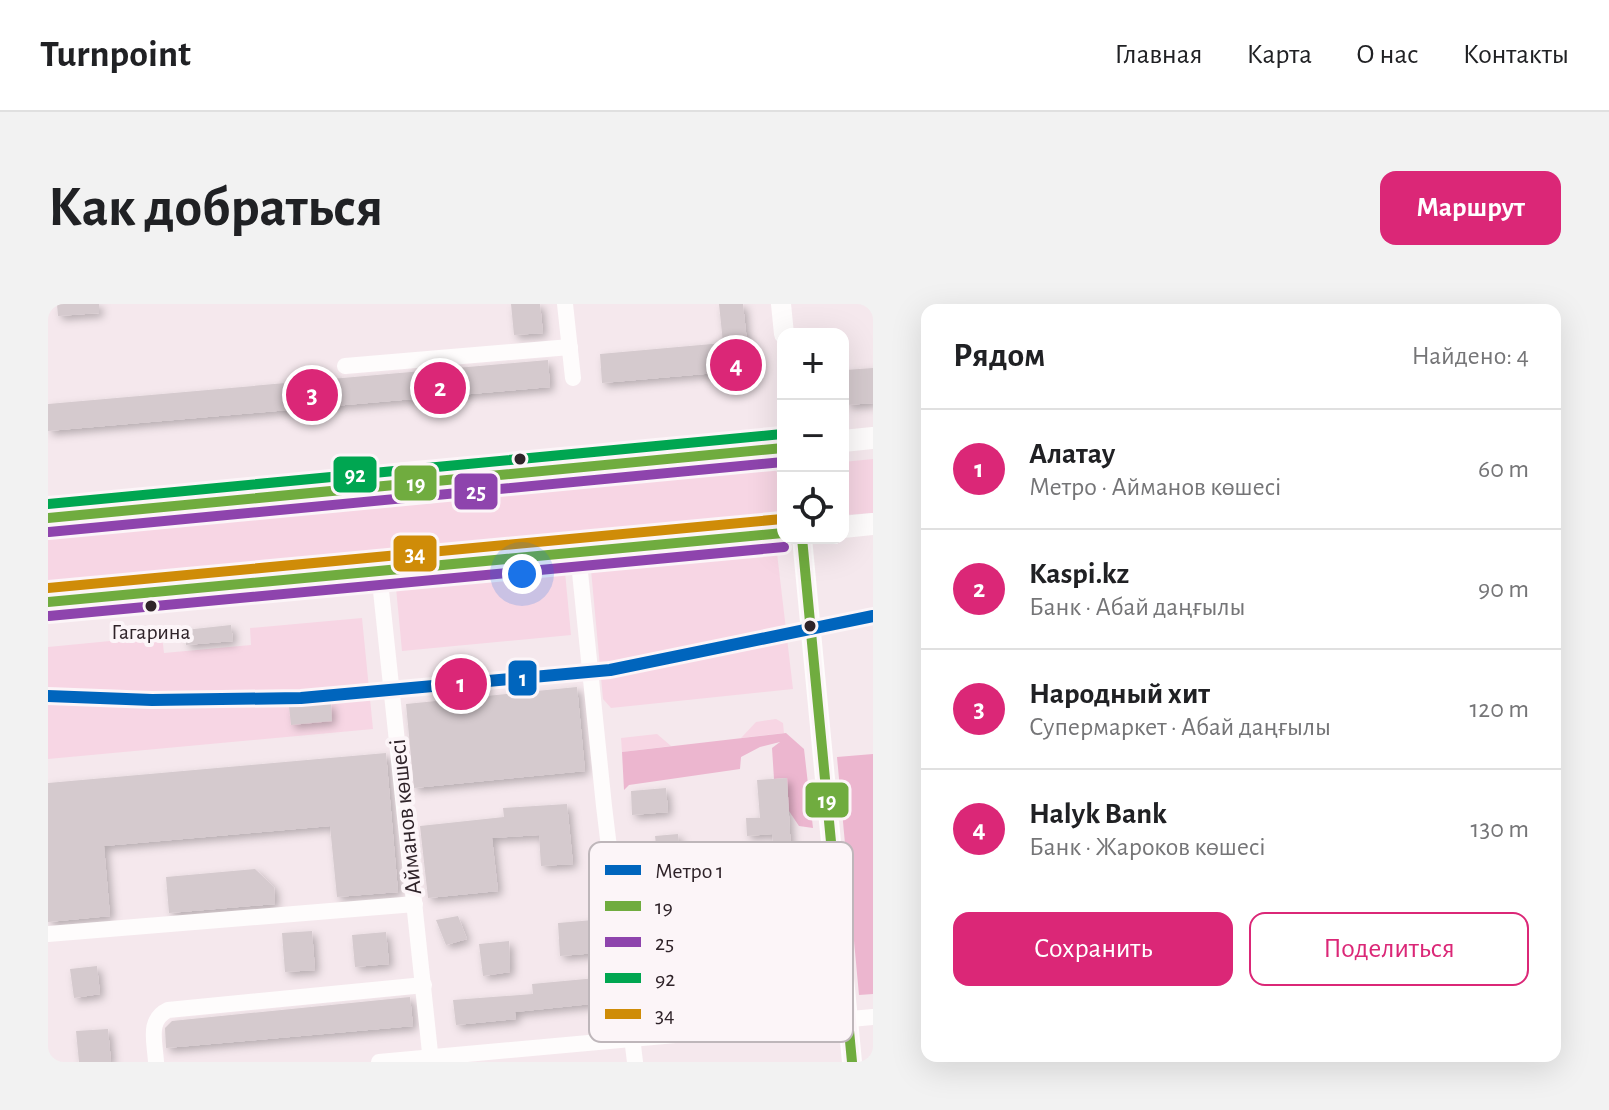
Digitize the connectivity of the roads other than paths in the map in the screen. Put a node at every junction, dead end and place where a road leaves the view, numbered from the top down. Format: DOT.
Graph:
graph roads {
  1 [pos="565,304"];
  2 [pos="781,304"];
  3 [pos="783,328"];
  4 [pos="570,347"];
  5 [pos="345,366"];
  6 [pos="573,378"];
  7 [pos="873,438"];
  8 [pos="849,440"];
  9 [pos="777,449"];
  10 [pos="48,518"];
  11 [pos="873,524"];
  12 [pos="849,526"];
  13 [pos="777,534"];
  14 [pos="803,544"];
  15 [pos="578,553"];
  16 [pos="379,572"];
  17 [pos="48,602"];
  18 [pos="608,842"];
  19 [pos="831,842"];
  20 [pos="415,904"];
  21 [pos="48,934"];
  22 [pos="424,985"];
  23 [pos="873,1017"];
  24 [pos="853,1019"];
  25 [pos="604,1042"];
  26 [pos="633,1042"];
  27 [pos="850,1042"];
  28 [pos="430,1060"];
  29 [pos="156,1062"];
  30 [pos="379,1062"];
  31 [pos="635,1062"];
  32 [pos="852,1062"];
  1 -- 4 [label="street"];
  2 -- 3 [label="street"];
  4 -- 5 [label="street"];
  4 -- 6 [label="street"];
  7 -- 8 [label="main road"];
  9 -- 10 [label="main road"];
  11 -- 12 [label="main road"];
  13 -- 15 [label="main road"];
  14 -- 19 [label="street"];
  15 -- 16 [label="main road"];
  15 -- 18 [label="street"];
  16 -- 17 [label="main road"];
  16 -- 20 [label="street, Айманов көшесі"];
  20 -- 21 [label="street"];
  20 -- 22 [label="street, Айманов көшесі"];
  22 -- 28 [label="street, Айманов көшесі"];
  22 -- 29 [label="street"];
  23 -- 24 [label="street"];
  25 -- 28 [label="street"];
  26 -- 31 [label="street"];
  27 -- 32 [label="street"];
  28 -- 30 [label="street"];
}
